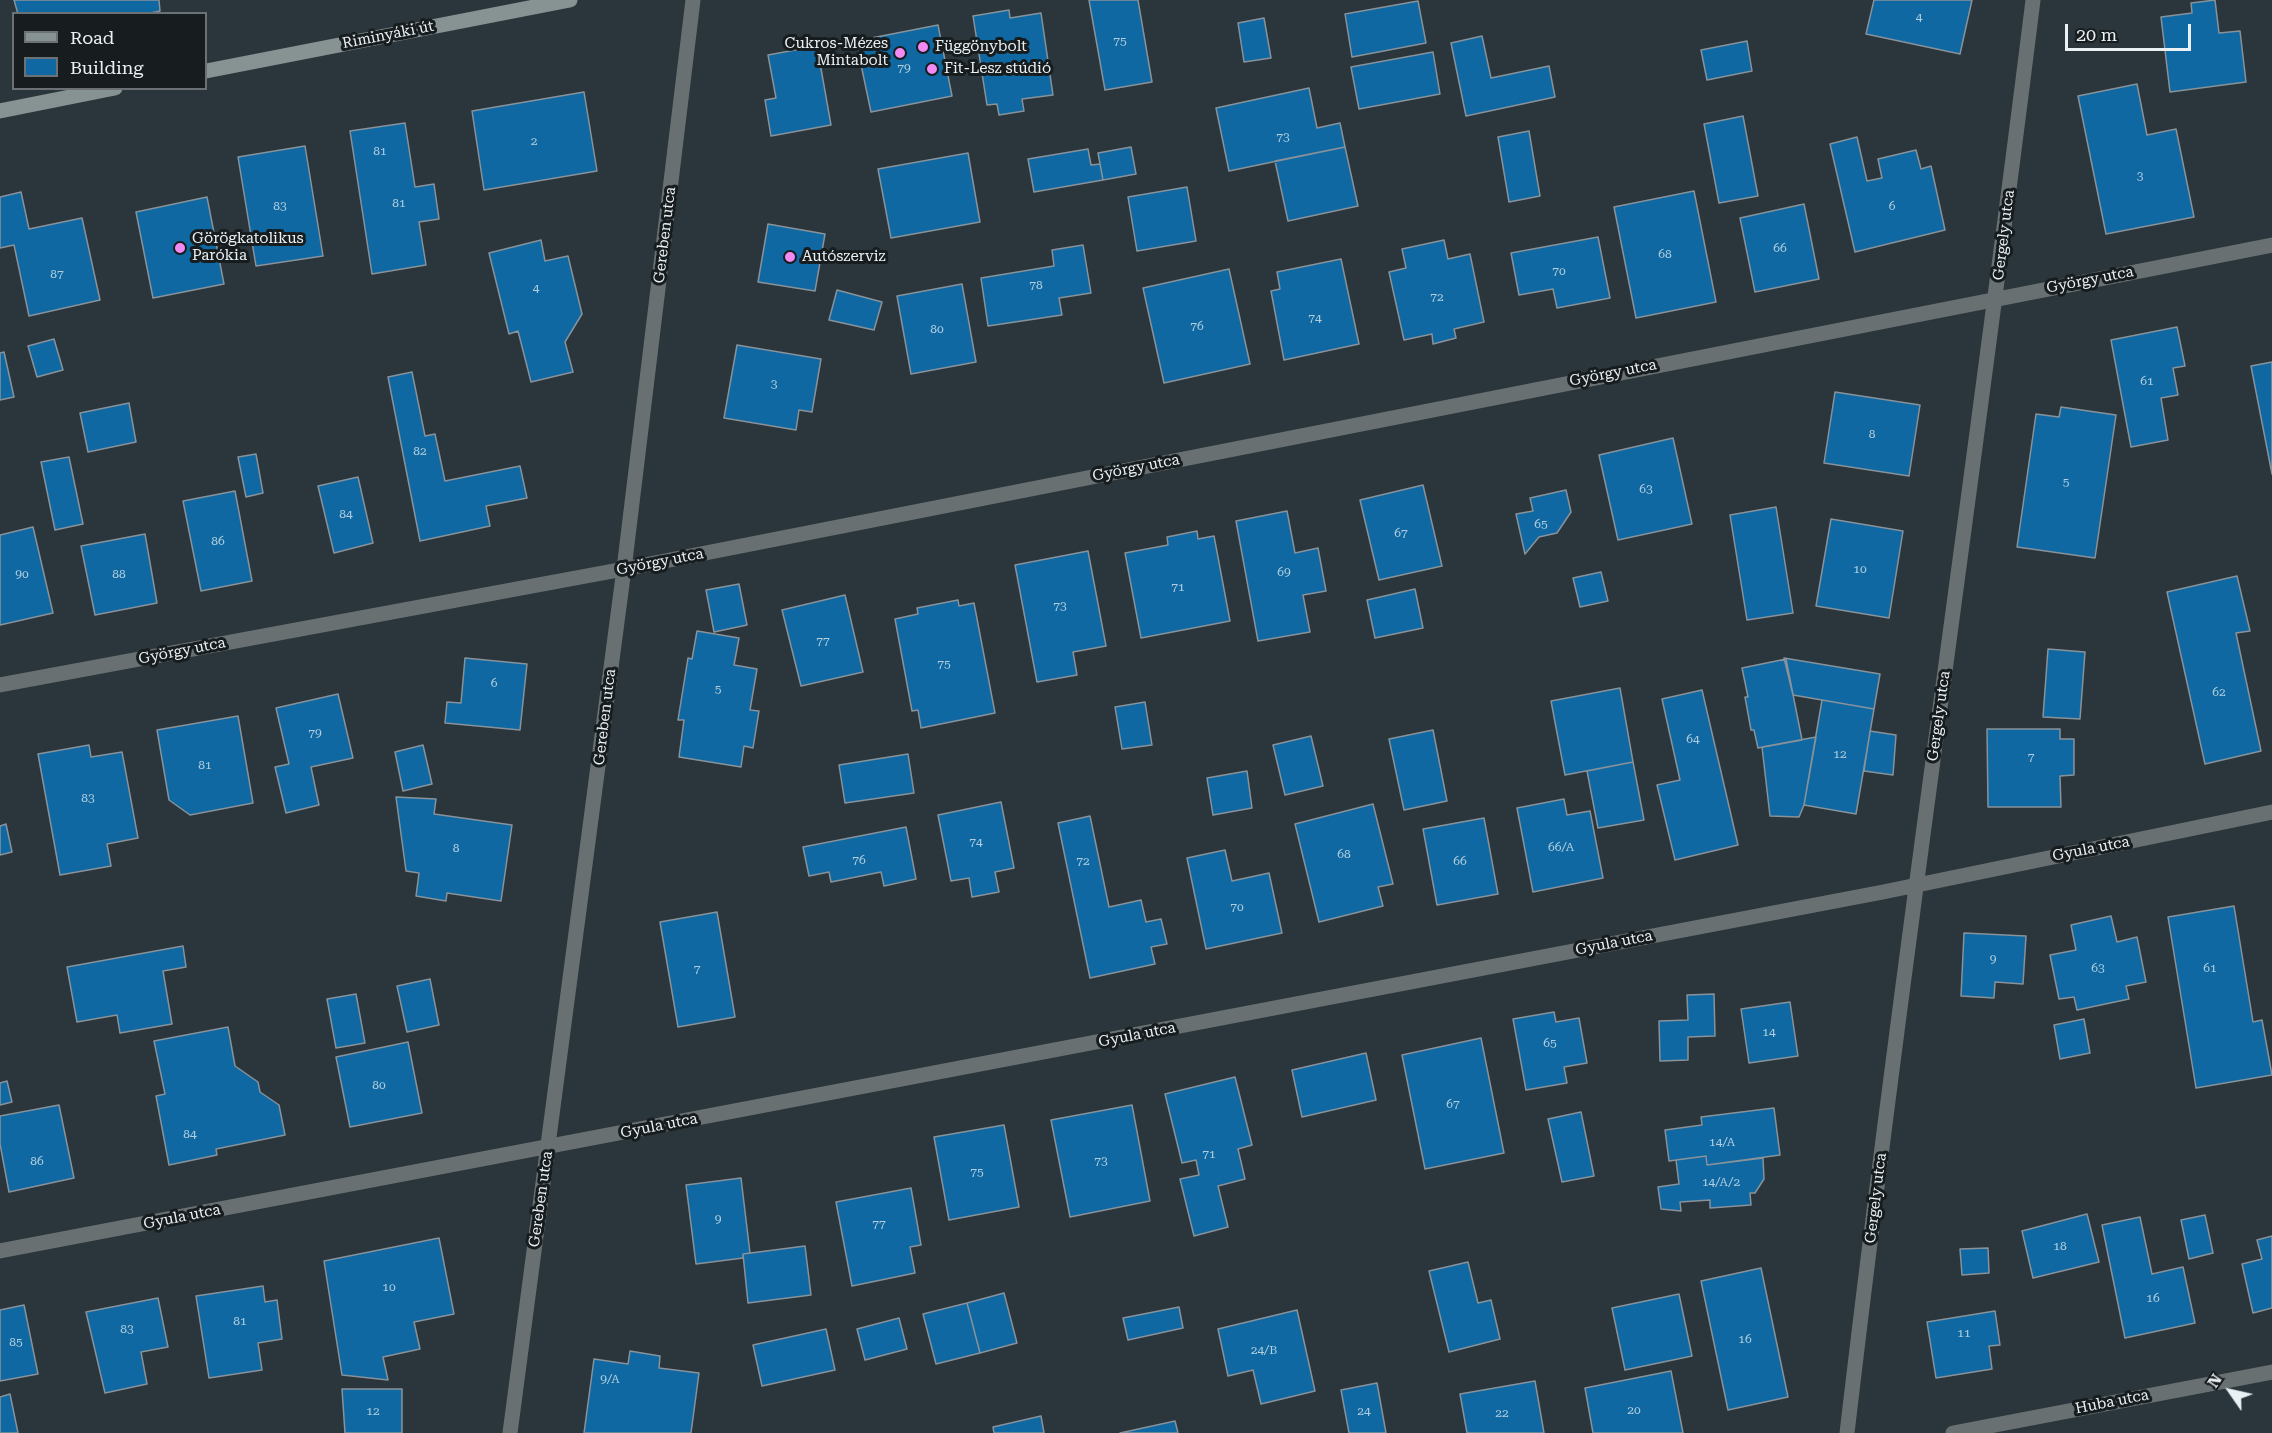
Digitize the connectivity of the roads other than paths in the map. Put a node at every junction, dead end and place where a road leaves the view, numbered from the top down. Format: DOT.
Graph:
graph roads {
  1 [pos="570,0"];
  2 [pos="693,0"];
  3 [pos="2033,0"];
  4 [pos="207,71"];
  5 [pos="105,90"];
  6 [pos="0,111"];
  7 [pos="2272,245"];
  8 [pos="1996,298"];
  9 [pos="624,569"];
  10 [pos="0,686"];
  11 [pos="2272,812"];
  12 [pos="1916,885"];
  13 [pos="548,1147"];
  14 [pos="0,1251"];
  15 [pos="2272,1372"];
  16 [pos="510,1433"];
  17 [pos="1847,1433"];
  18 [pos="1953,1433"];
  1 -- 4 [label="main road, Riminyáki út"];
  2 -- 9 [label="street, Gereben utca"];
  3 -- 8 [label="street, Gergely utca"];
  5 -- 6 [label="main road"];
  7 -- 8 [label="street, György utca"];
  8 -- 9 [label="street, György utca"];
  8 -- 12 [label="street, Gergely utca"];
  9 -- 10 [label="street, György utca"];
  9 -- 13 [label="street, Gereben utca"];
  11 -- 12 [label="street, Gyula utca"];
  12 -- 13 [label="street, Gyula utca"];
  12 -- 17 [label="street, Gergely utca"];
  13 -- 14 [label="street, Gyula utca"];
  13 -- 16 [label="street, Gereben utca"];
  15 -- 18 [label="street, Huba utca"];
}
